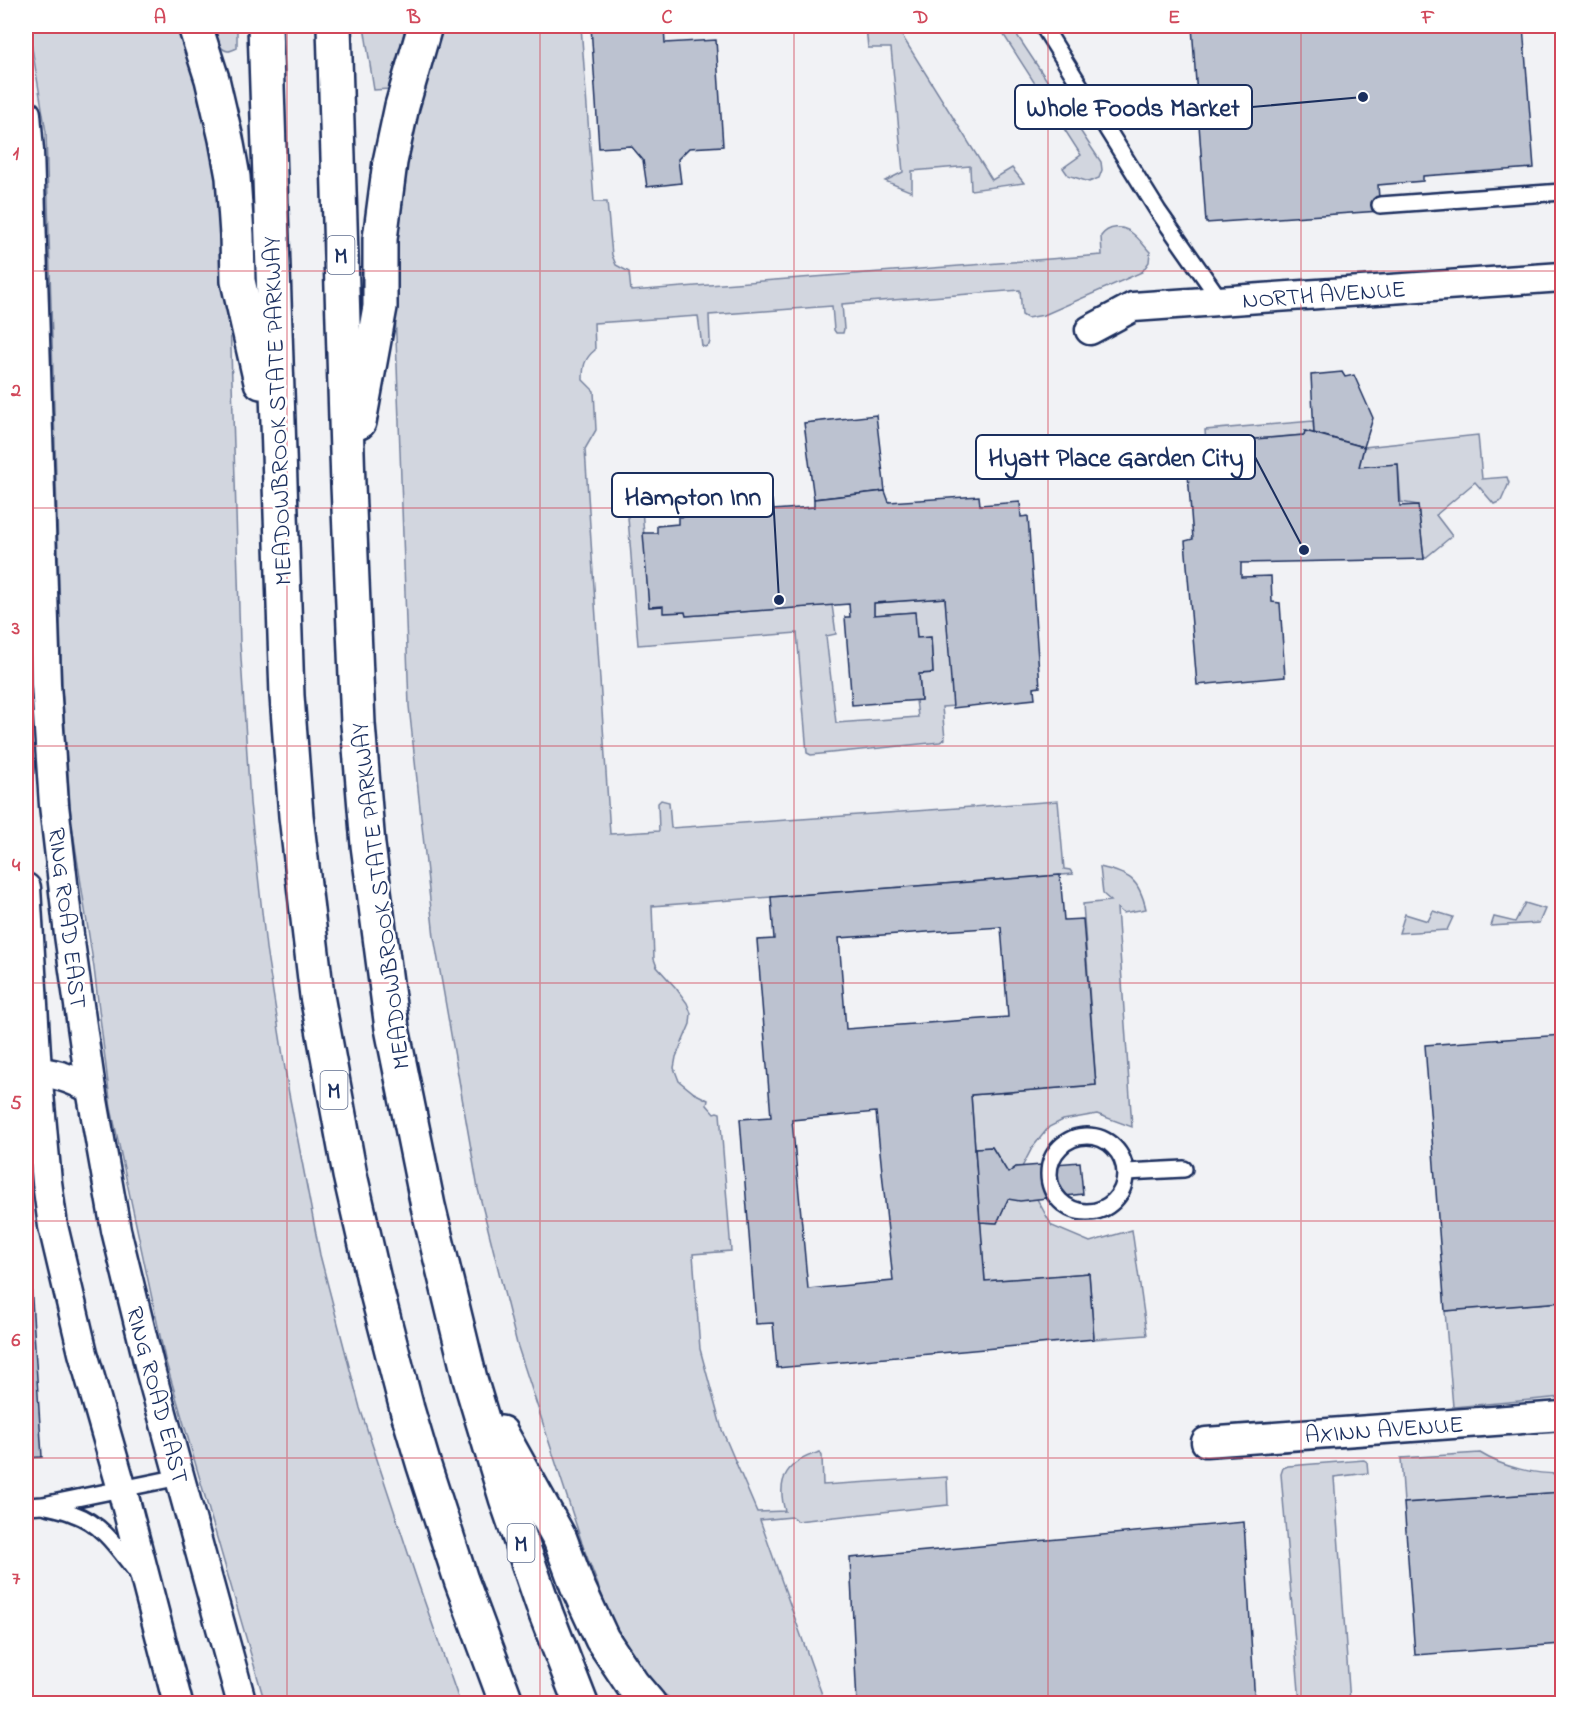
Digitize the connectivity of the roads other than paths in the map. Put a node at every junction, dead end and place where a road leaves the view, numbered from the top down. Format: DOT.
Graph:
graph roads {
  1 [pos="195,26"];
  2 [pos="265,26"];
  3 [pos="334,26"];
  4 [pos="426,26"];
  5 [pos="1043,26"];
  6 [pos="26,114"];
  7 [pos="28,149"];
  8 [pos="1563,192"];
  9 [pos="1380,204"];
  10 [pos="1563,277"];
  11 [pos="1221,301"];
  12 [pos="1090,330"];
  13 [pos="278,454"];
  14 [pos="348,485"];
  15 [pos="26,888"];
  16 [pos="31,1071"];
  17 [pos="91,1089"];
  18 [pos="1184,1169"];
  19 [pos="1126,1172"];
  20 [pos="470,1378"];
  21 [pos="1563,1416"];
  22 [pos="1206,1442"];
  23 [pos="180,1476"];
  24 [pos="122,1489"];
  25 [pos="43,1505"];
  26 [pos="26,1506"];
  27 [pos="149,1590"];
  28 [pos="178,1704"];
  29 [pos="242,1704"];
  30 [pos="507,1704"];
  31 [pos="581,1704"];
  32 [pos="649,1704"];
  1 -- 13 [label="highway"];
  2 -- 13 [label="highway, MEADOWBROOK STATE PARKWAY / M"];
  3 -- 14 [label="highway, MEADOWBROOK STATE PARKWAY / M"];
  4 -- 14 [label="highway"];
  5 -- 11 [label="lane"];
  6 -- 7 [label="street, RING ROAD EAST"];
  7 -- 17 [label="street, RING ROAD EAST"];
  8 -- 9 [label="lane"];
  10 -- 11 [label="street, NORTH AVENUE"];
  11 -- 12 [label="street, NORTH AVENUE"];
  13 -- 30 [label="highway, MEADOWBROOK STATE PARKWAY / M"];
  14 -- 20 [label="highway, MEADOWBROOK STATE PARKWAY / M"];
  15 -- 16 [label="street, RING ROAD EAST"];
  16 -- 17 [label="street"];
  16 -- 24 [label="street, RING ROAD EAST"];
  17 -- 23 [label="street, RING ROAD EAST"];
  18 -- 19 [label="lane"];
  19 -- 19 [label="lane"];
  20 -- 31 [label="highway, MEADOWBROOK STATE PARKWAY / M"];
  20 -- 32 [label="highway"];
  21 -- 22 [label="street, AXINN AVENUE"];
  23 -- 24 [label="lane"];
  23 -- 29 [label="street, RING ROAD EAST"];
  24 -- 25 [label="lane"];
  24 -- 27 [label="street, RING ROAD EAST"];
  25 -- 26 [label="lane"];
  25 -- 27 [label="lane"];
  27 -- 28 [label="street, RING ROAD EAST"];
}
